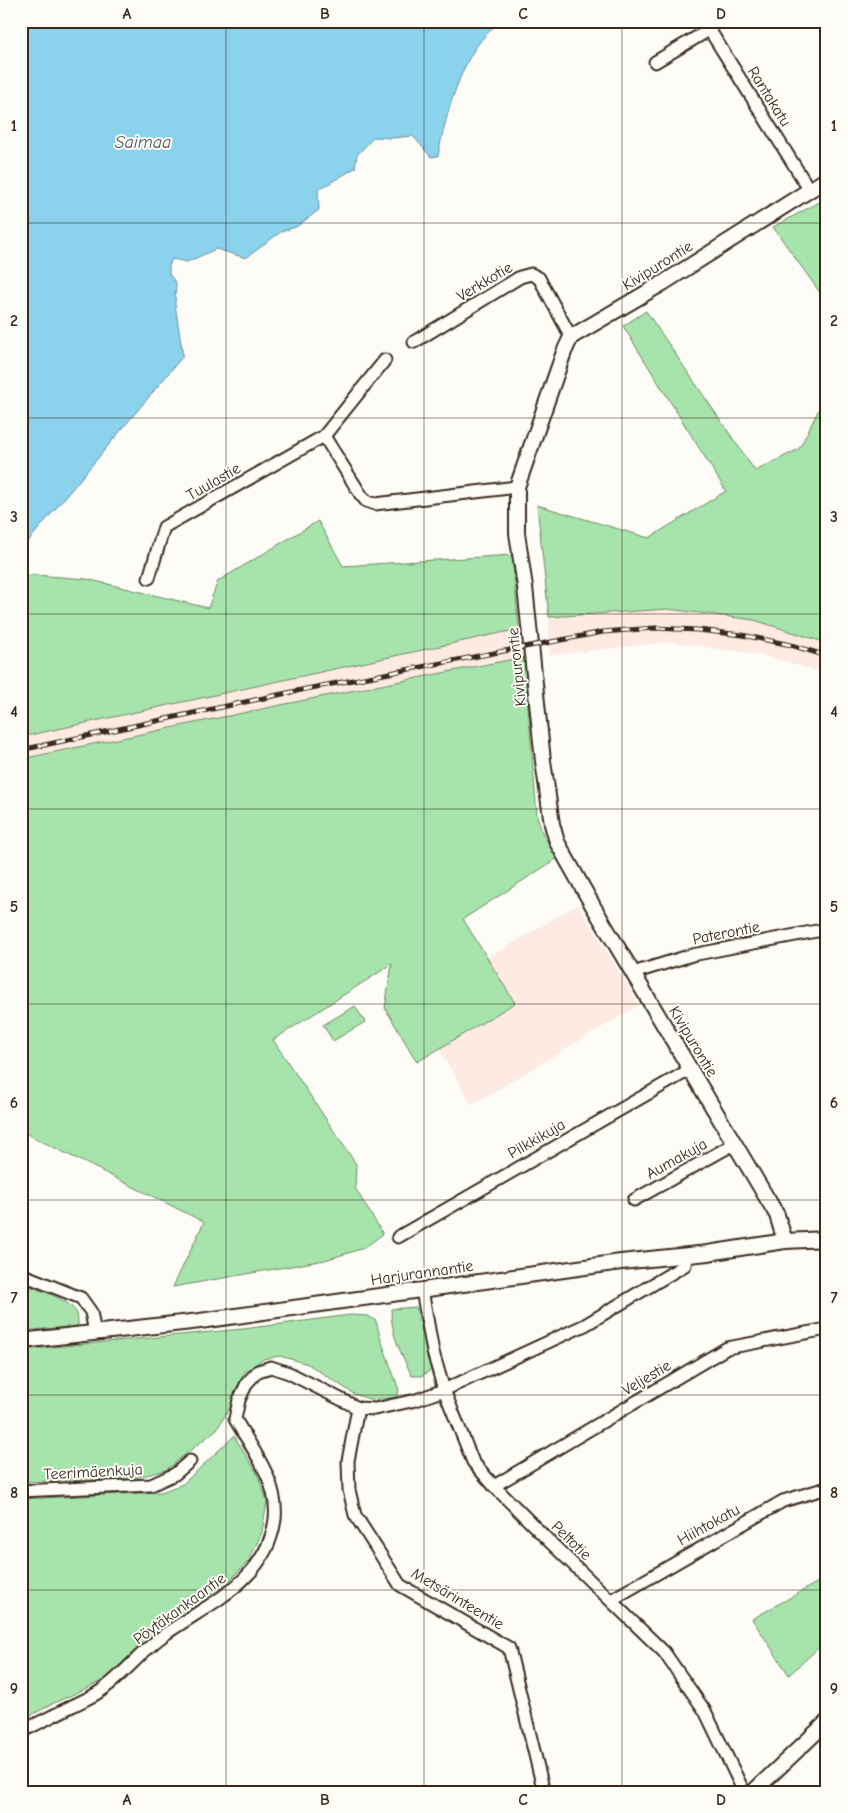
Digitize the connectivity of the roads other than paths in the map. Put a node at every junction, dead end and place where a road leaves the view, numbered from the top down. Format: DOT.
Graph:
graph roads {
  1 [pos="706,25"];
  2 [pos="655,62"];
  3 [pos="827,179"];
  4 [pos="809,189"];
  5 [pos="572,337"];
  6 [pos="414,342"];
  7 [pos="385,360"];
  8 [pos="324,436"];
  9 [pos="517,487"];
  10 [pos="149,578"];
  11 [pos="827,928"];
  12 [pos="633,973"];
  13 [pos="691,1069"];
  14 [pos="734,1144"];
  15 [pos="634,1200"];
  16 [pos="398,1237"];
  17 [pos="827,1238"];
  18 [pos="785,1241"];
  19 [pos="686,1256"];
  20 [pos="21,1274"];
  21 [pos="422,1290"];
  22 [pos="827,1329"];
  23 [pos="95,1332"];
  24 [pos="21,1341"];
  25 [pos="444,1390"];
  26 [pos="358,1408"];
  27 [pos="190,1461"];
  28 [pos="494,1486"];
  29 [pos="827,1488"];
  30 [pos="21,1490"];
  31 [pos="611,1600"];
  32 [pos="827,1722"];
  33 [pos="21,1732"];
  34 [pos="544,1792"];
  35 [pos="744,1792"];
  36 [pos="753,1792"];
  1 -- 2 [label="street"];
  1 -- 4 [label="street, Rantakatu"];
  3 -- 4 [label="street, Kivipurontie"];
  4 -- 5 [label="street, Kivipurontie"];
  5 -- 6 [label="street, Verkkotie"];
  5 -- 9 [label="street, Kivipurontie"];
  7 -- 8 [label="street, Tuulastie"];
  8 -- 9 [label="street"];
  8 -- 10 [label="street, Tuulastie"];
  9 -- 12 [label="street, Kivipurontie"];
  11 -- 12 [label="street, Paterontie"];
  12 -- 13 [label="street, Kivipurontie"];
  13 -- 14 [label="street, Kivipurontie"];
  13 -- 16 [label="street, Pilkkikuja"];
  14 -- 15 [label="street, Aumakuja"];
  14 -- 18 [label="street, Kivipurontie"];
  17 -- 18 [label="street, Harjurannantie"];
  18 -- 19 [label="street, Harjurannantie"];
  19 -- 21 [label="street, Harjurannantie"];
  19 -- 25 [label="street, Pöytäkankaantie"];
  20 -- 23 [label="street"];
  21 -- 23 [label="street, Harjurannantie"];
  21 -- 25 [label="street, Peltotie"];
  22 -- 28 [label="street, Veljestie"];
  23 -- 24 [label="street, Harjurannantie"];
  25 -- 26 [label="street, Pöytäkankaantie"];
  25 -- 28 [label="street, Peltotie"];
  26 -- 33 [label="street, Pöytäkankaantie"];
  26 -- 34 [label="street, Metsärinteentie"];
  27 -- 30 [label="street, Teerimäenkuja"];
  28 -- 31 [label="street, Peltotie"];
  29 -- 31 [label="street, Hiihtokatu"];
  31 -- 35 [label="street, Peltotie"];
  32 -- 36 [label="street"];
}
